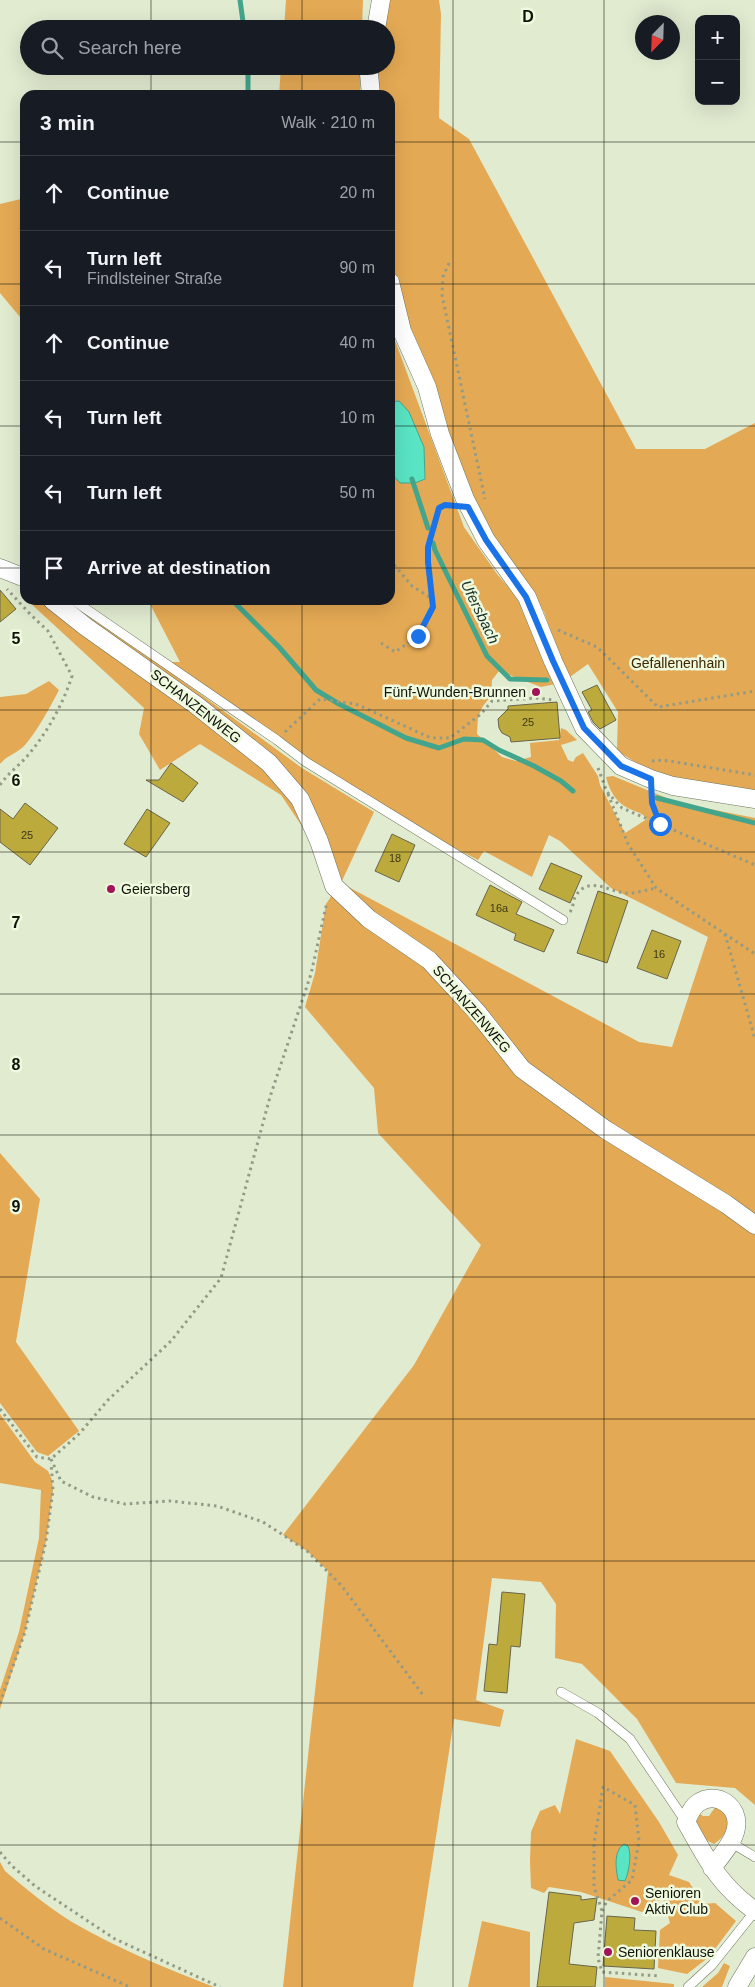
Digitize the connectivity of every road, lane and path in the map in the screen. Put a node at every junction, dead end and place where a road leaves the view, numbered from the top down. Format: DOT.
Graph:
graph roads {
  1 [pos="381,0"];
  2 [pos="378,20"];
  3 [pos="369,75"];
  4 [pos="371,90"];
  5 [pos="448,263"];
  6 [pos="395,302"];
  7 [pos="471,512"];
  8 [pos="395,566"];
  9 [pos="2,575"];
  10 [pos="20,576"];
  11 [pos="431,598"];
  12 [pos="20,604"];
  13 [pos="21,605"];
  14 [pos="58,605"];
  15 [pos="80,605"];
  16 [pos="535,620"];
  17 [pos="381,643"];
  18 [pos="755,691"];
  19 [pos="554,700"];
  20 [pos="277,740"];
  21 [pos="598,766"];
  22 [pos="621,766"];
  23 [pos="755,775"];
  24 [pos="651,779"];
  25 [pos="0,785"];
  26 [pos="607,792"];
  27 [pos="755,799"];
  28 [pos="660,824"];
  29 [pos="755,865"];
  30 [pos="330,874"];
  31 [pos="656,888"];
  32 [pos="563,920"];
  33 [pos="725,934"];
  34 [pos="755,954"];
  35 [pos="755,1039"];
  36 [pos="755,1226"];
  37 [pos="0,1409"];
  38 [pos="51,1459"];
  39 [pos="561,1692"];
  40 [pos="423,1695"];
  41 [pos="0,1703"];
  42 [pos="686,1822"];
  43 [pos="730,1842"];
  44 [pos="0,1852"];
  45 [pos="755,1857"];
  46 [pos="712,1868"];
  47 [pos="602,1911"];
  48 [pos="755,1911"];
  49 [pos="0,1918"];
  50 [pos="755,1957"];
  51 [pos="660,1976"];
  52 [pos="130,1987"];
  53 [pos="220,1987"];
  54 [pos="688,1987"];
  55 [pos="737,1987"];
  1 -- 2 [label="street"];
  3 -- 4 [label="street"];
  5 -- 7 [label="path"];
  6 -- 7 [label="street"];
  7 -- 11 [label="path"];
  7 -- 16 [label="street"];
  8 -- 11 [label="path"];
  9 -- 10 [label="street"];
  9 -- 12 [label="path"];
  11 -- 17 [label="path"];
  13 -- 25 [label="path"];
  14 -- 30 [label="street, SCHANZENWEG"];
  15 -- 20 [label="lane"];
  16 -- 18 [label="path"];
  16 -- 22 [label="street"];
  19 -- 20 [label="path"];
  20 -- 32 [label="lane"];
  21 -- 26 [label="path"];
  22 -- 23 [label="path"];
  22 -- 24 [label="street"];
  24 -- 27 [label="street"];
  24 -- 28 [label="path"];
  26 -- 28 [label="path"];
  26 -- 31 [label="path"];
  28 -- 29 [label="path"];
  30 -- 36 [label="street, SCHANZENWEG"];
  30 -- 38 [label="path"];
  31 -- 32 [label="path"];
  31 -- 33 [label="path"];
  33 -- 34 [label="path"];
  33 -- 35 [label="path"];
  37 -- 38 [label="path"];
  38 -- 40 [label="path"];
  38 -- 41 [label="path"];
  39 -- 42 [label="lane"];
  42 -- 43 [label="street"];
  42 -- 46 [label="street"];
  43 -- 45 [label="lane"];
  43 -- 46 [label="street"];
  44 -- 53 [label="path"];
  46 -- 48 [label="street"];
  47 -- 47 [label="path"];
  47 -- 51 [label="path"];
  48 -- 54 [label="lane"];
  49 -- 52 [label="path"];
  50 -- 55 [label="street"];
}
